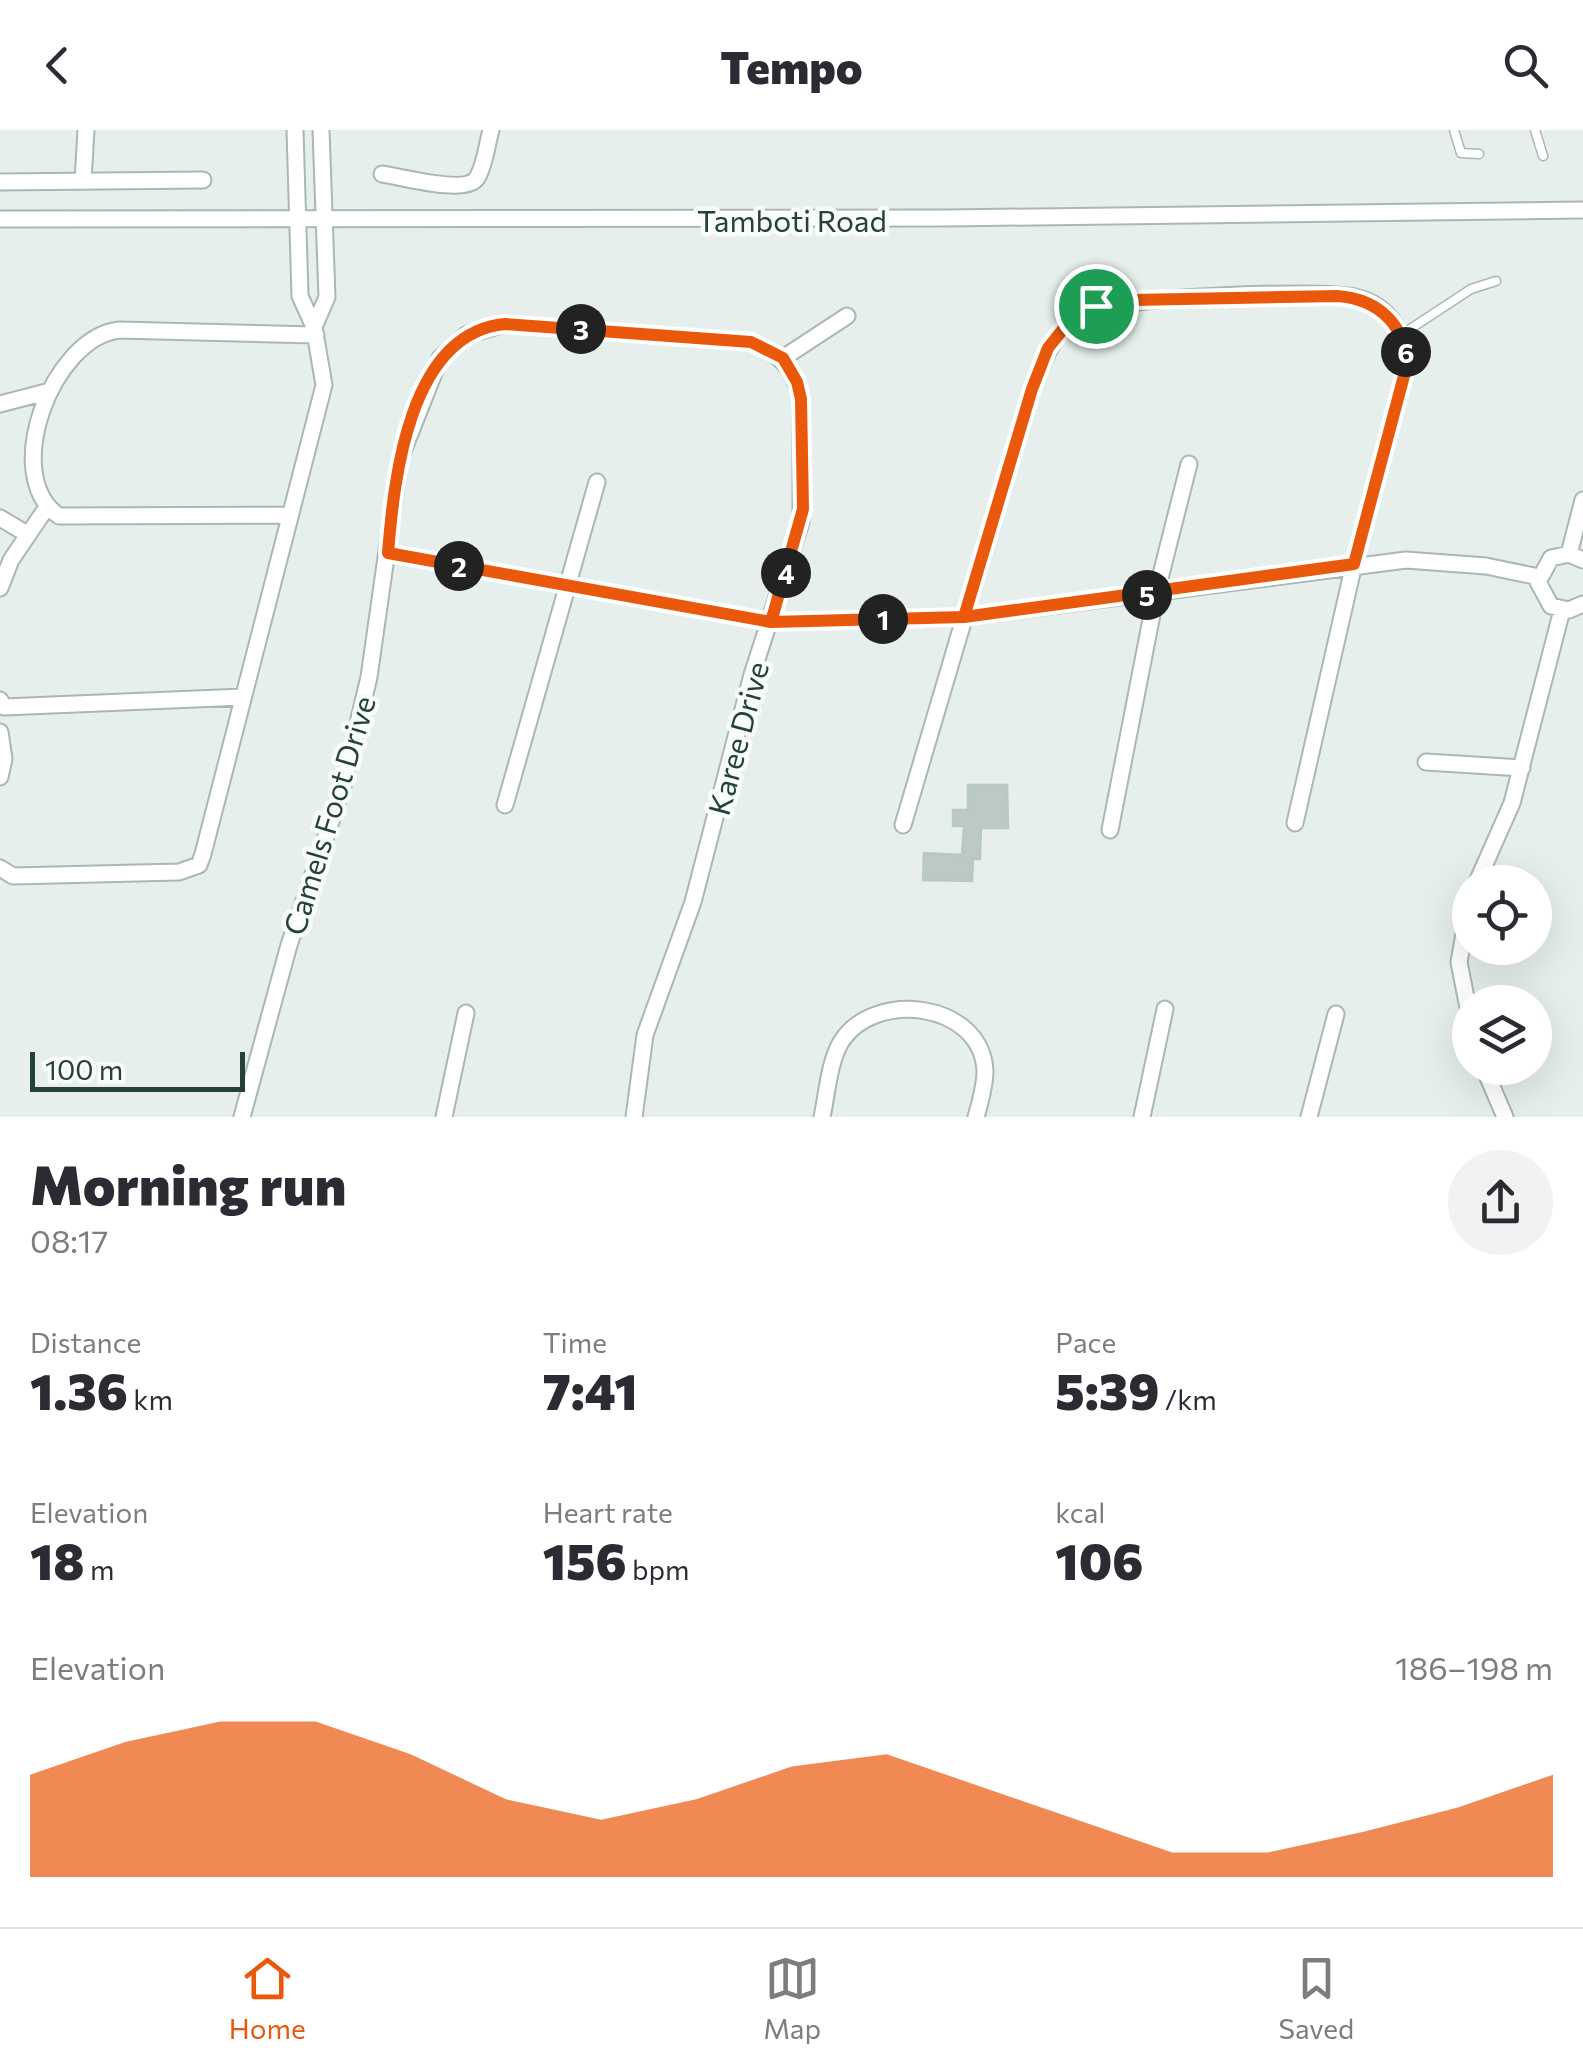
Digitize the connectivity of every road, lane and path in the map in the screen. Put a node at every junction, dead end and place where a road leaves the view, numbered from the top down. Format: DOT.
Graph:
graph roads {
  1 [pos="86,130"];
  2 [pos="295,130"];
  3 [pos="320,130"];
  4 [pos="492,130"];
  5 [pos="1454,130"];
  6 [pos="1535,130"];
  7 [pos="1480,154"];
  8 [pos="1543,156"];
  9 [pos="382,174"];
  10 [pos="202,180"];
  11 [pos="83,181"];
  12 [pos="0,182"];
  13 [pos="1583,210"];
  14 [pos="296,216"];
  15 [pos="320,216"];
  16 [pos="0,219"];
  17 [pos="1496,282"];
  18 [pos="848,316"];
  19 [pos="315,331"];
  20 [pos="1401,334"];
  21 [pos="783,358"];
  22 [pos="46,392"];
  23 [pos="0,404"];
  24 [pos="1189,464"];
  25 [pos="597,482"];
  26 [pos="1583,500"];
  27 [pos="47,507"];
  28 [pos="289,516"];
  29 [pos="0,518"];
  30 [pos="27,534"];
  31 [pos="388,553"];
  32 [pos="1576,557"];
  33 [pos="1354,564"];
  34 [pos="1538,577"];
  35 [pos="566,585"];
  36 [pos="0,588"];
  37 [pos="1156,594"];
  38 [pos="1583,604"];
  39 [pos="1562,610"];
  40 [pos="964,617"];
  41 [pos="771,622"];
  42 [pos="243,697"];
  43 [pos="1,706"];
  44 [pos="0,732"];
  45 [pos="1426,762"];
  46 [pos="1522,768"];
  47 [pos="0,777"];
  48 [pos="506,805"];
  49 [pos="1295,823"];
  50 [pos="903,825"];
  51 [pos="1110,830"];
  52 [pos="1484,865"];
  53 [pos="0,868"];
  54 [pos="1165,1009"];
  55 [pos="466,1013"];
  56 [pos="1336,1014"];
  57 [pos="1491,1085"];
  58 [pos="242,1117"];
  59 [pos="444,1117"];
  60 [pos="634,1117"];
  61 [pos="822,1117"];
  62 [pos="976,1117"];
  63 [pos="1142,1117"];
  64 [pos="1310,1117"];
  65 [pos="1505,1117"];
  1 -- 11 [label="street"];
  2 -- 14 [label="street"];
  3 -- 15 [label="street"];
  4 -- 9 [label="street"];
  5 -- 7 [label="lane"];
  6 -- 8 [label="lane"];
  10 -- 11 [label="street"];
  11 -- 12 [label="street"];
  13 -- 15 [label="street, Tamboti Road"];
  14 -- 15 [label="street, Tamboti Road"];
  14 -- 16 [label="street, Tamboti Road"];
  14 -- 19 [label="street"];
  15 -- 19 [label="street"];
  17 -- 20 [label="lane"];
  18 -- 21 [label="street"];
  19 -- 22 [label="street"];
  19 -- 28 [label="street"];
  20 -- 33 [label="street"];
  20 -- 40 [label="street"];
  21 -- 31 [label="street, Camels Foot Drive"];
  21 -- 41 [label="street, Karee Drive"];
  22 -- 23 [label="street"];
  22 -- 27 [label="street"];
  24 -- 37 [label="street"];
  25 -- 35 [label="street"];
  26 -- 32 [label="street"];
  27 -- 28 [label="street"];
  27 -- 30 [label="street"];
  28 -- 42 [label="street"];
  29 -- 30 [label="street"];
  30 -- 36 [label="street"];
  31 -- 35 [label="street"];
  31 -- 58 [label="street, Camels Foot Drive"];
  32 -- 34 [label="street"];
  33 -- 34 [label="street"];
  33 -- 37 [label="street"];
  33 -- 49 [label="street"];
  34 -- 39 [label="street"];
  35 -- 41 [label="street"];
  35 -- 48 [label="street"];
  37 -- 40 [label="street"];
  37 -- 51 [label="street"];
  38 -- 39 [label="street"];
  39 -- 46 [label="street"];
  40 -- 41 [label="street"];
  40 -- 50 [label="street"];
  41 -- 60 [label="street, Karee Drive"];
  42 -- 43 [label="street"];
  42 -- 53 [label="street"];
  44 -- 47 [label="street"];
  45 -- 46 [label="street"];
  46 -- 52 [label="street"];
  54 -- 63 [label="street"];
  55 -- 59 [label="street"];
  56 -- 64 [label="street"];
  57 -- 65 [label="street"];
  61 -- 62 [label="street"];
}
